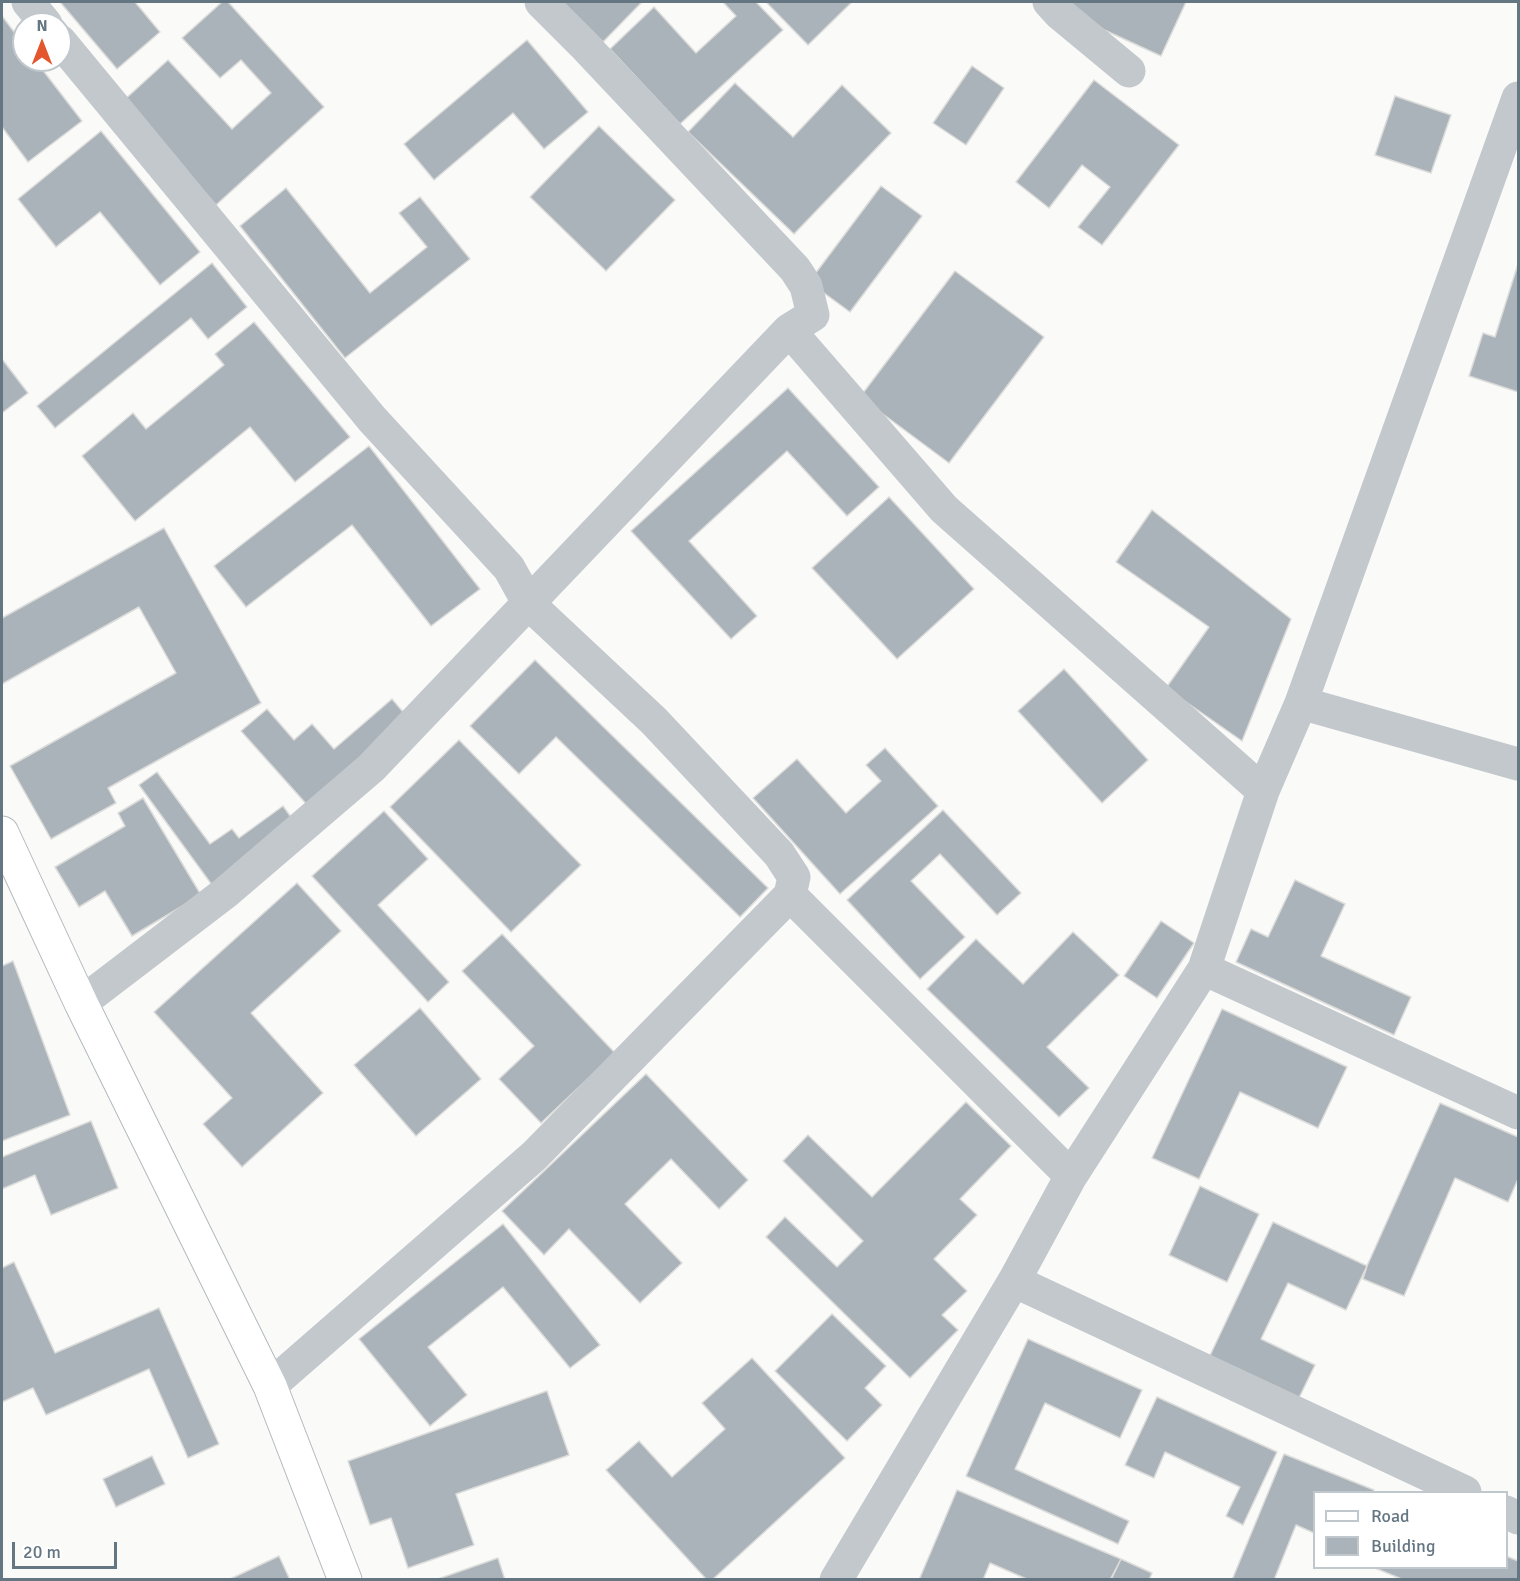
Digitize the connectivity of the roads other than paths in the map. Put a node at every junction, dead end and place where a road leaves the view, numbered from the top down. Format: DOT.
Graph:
graph roads {
  1 [pos="541,2"];
  2 [pos="1049,2"];
  3 [pos="72,56"];
  4 [pos="1129,71"];
  5 [pos="1518,98"];
  6 [pos="789,330"];
  7 [pos="529,604"];
  8 [pos="1301,704"];
  9 [pos="1518,764"];
  10 [pos="1263,791"];
  11 [pos="2,833"];
  12 [pos="790,895"];
  13 [pos="1204,969"];
  14 [pos="81,1003"];
  15 [pos="1518,1113"];
  16 [pos="1071,1176"];
  17 [pos="1014,1281"];
  18 [pos="270,1386"];
  19 [pos="1462,1491"];
  20 [pos="345,1580"];
  21 [pos="836,1580"];
  1 -- 6 [label="street"];
  2 -- 4 [label="street"];
  3 -- 7 [label="street"];
  5 -- 8 [label="street"];
  6 -- 7 [label="street"];
  6 -- 10 [label="street"];
  7 -- 12 [label="street"];
  7 -- 14 [label="street"];
  8 -- 9 [label="street"];
  8 -- 10 [label="street"];
  10 -- 13 [label="street"];
  11 -- 14 [label="street"];
  12 -- 16 [label="street"];
  12 -- 18 [label="street"];
  13 -- 15 [label="street"];
  13 -- 16 [label="street"];
  14 -- 18 [label="street"];
  16 -- 17 [label="street"];
  17 -- 19 [label="street"];
  17 -- 21 [label="street"];
  18 -- 20 [label="street"];
}
